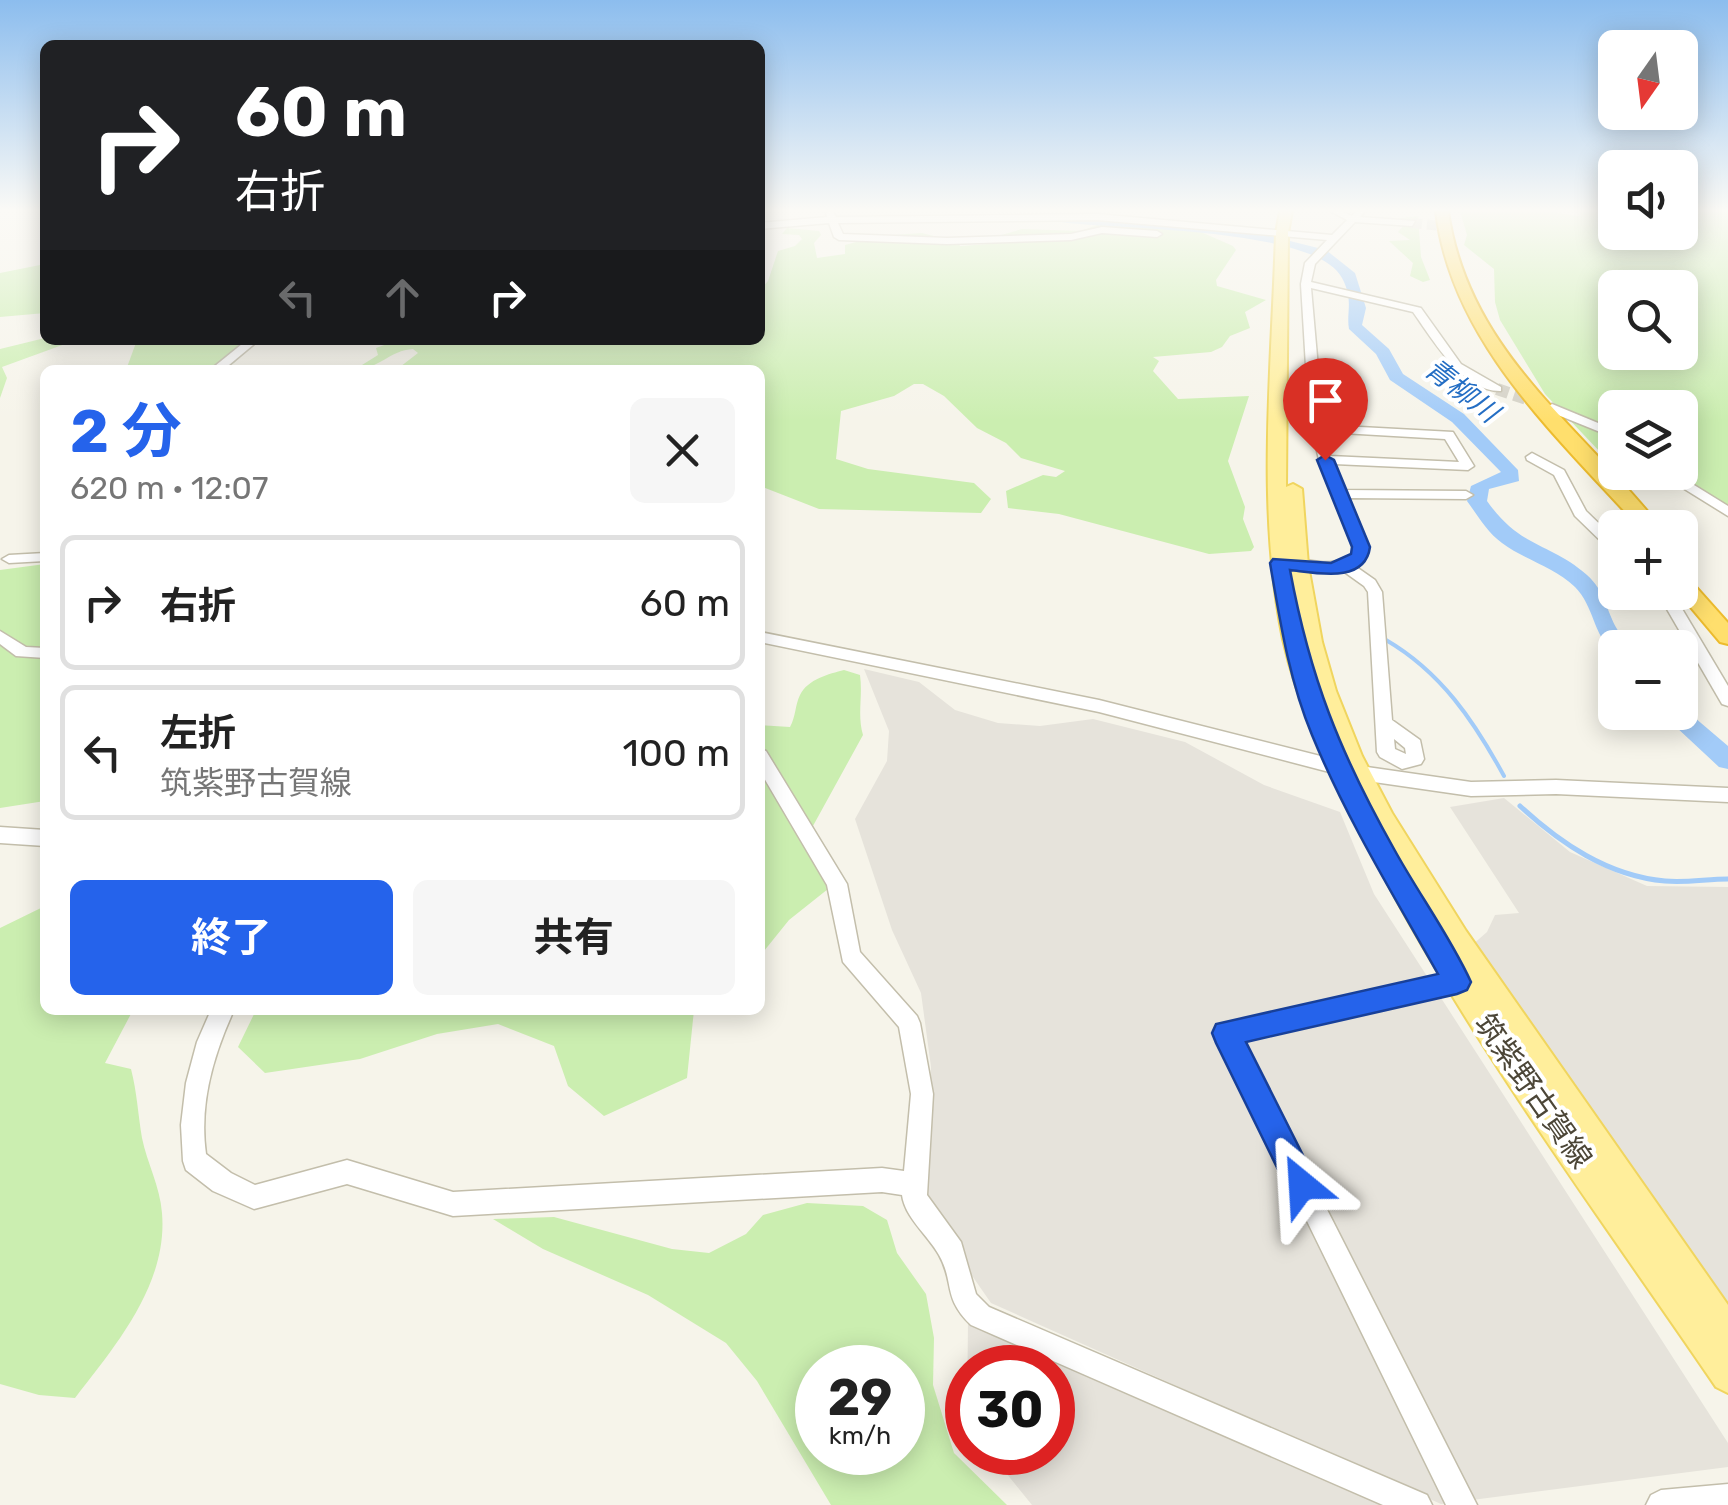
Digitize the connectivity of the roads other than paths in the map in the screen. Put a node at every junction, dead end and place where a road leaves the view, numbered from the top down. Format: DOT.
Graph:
graph roads {
  1 [pos="1286,281"];
  2 [pos="1443,281"];
  3 [pos="1458,281"];
  4 [pos="1306,284"];
  5 [pos="247,345"];
  6 [pos="221,365"];
  7 [pos="1497,389"];
  8 [pos="1552,408"];
  9 [pos="1598,427"];
  10 [pos="1318,428"];
  11 [pos="1532,456"];
  12 [pos="1325,460"];
  13 [pos="1693,490"];
  14 [pos="1338,494"];
  15 [pos="1466,495"];
  16 [pos="1618,510"];
  17 [pos="1634,510"];
  18 [pos="1728,512"];
  19 [pos="1598,531"];
  20 [pos="40,558"];
  21 [pos="10,559"];
  22 [pos="1289,564"];
  23 [pos="1347,566"];
  24 [pos="1698,580"];
  25 [pos="1698,603"];
  26 [pos="1675,610"];
  27 [pos="1728,614"];
  28 [pos="0,636"];
  29 [pos="1728,637"];
  30 [pos="765,638"];
  31 [pos="40,653"];
  32 [pos="1728,700"];
  33 [pos="1385,723"];
  34 [pos="765,764"];
  35 [pos="1350,771"];
  36 [pos="1728,796"];
  37 [pos="0,835"];
  38 [pos="40,838"];
  39 [pos="1470,980"];
  40 [pos="220,1015"];
  41 [pos="913,1184"];
  42 [pos="1728,1335"];
  43 [pos="1728,1376"];
  44 [pos="1728,1499"];
  45 [pos="1417,1505"];
  46 [pos="1462,1505"];
  47 [pos="1661,1505"];
  1 -- 22 [label="main road, 筑紫野古賀線"];
  2 -- 16 [label="highway"];
  3 -- 17 [label="highway"];
  4 -- 7 [label="street"];
  4 -- 10 [label="street"];
  5 -- 6 [label="street"];
  8 -- 9 [label="street"];
  10 -- 12 [label="street"];
  10 -- 12 [label="street"];
  11 -- 19 [label="street"];
  12 -- 14 [label="street"];
  13 -- 18 [label="street"];
  14 -- 15 [label="street"];
  14 -- 23 [label="street"];
  20 -- 21 [label="street"];
  22 -- 23 [label="street"];
  22 -- 35 [label="main road, 筑紫野古賀線"];
  23 -- 33 [label="street"];
  24 -- 27 [label="highway"];
  25 -- 29 [label="highway"];
  26 -- 32 [label="street"];
  28 -- 31 [label="street"];
  30 -- 35 [label="street"];
  34 -- 41 [label="street"];
  35 -- 36 [label="street"];
  35 -- 39 [label="main road, 筑紫野古賀線"];
  37 -- 38 [label="street"];
  39 -- 42 [label="main road, 筑紫野古賀線"];
  39 -- 43 [label="main road, 筑紫野古賀線"];
  39 -- 46 [label="street"];
  40 -- 41 [label="street"];
  41 -- 45 [label="street"];
  44 -- 47 [label="street"];
}
